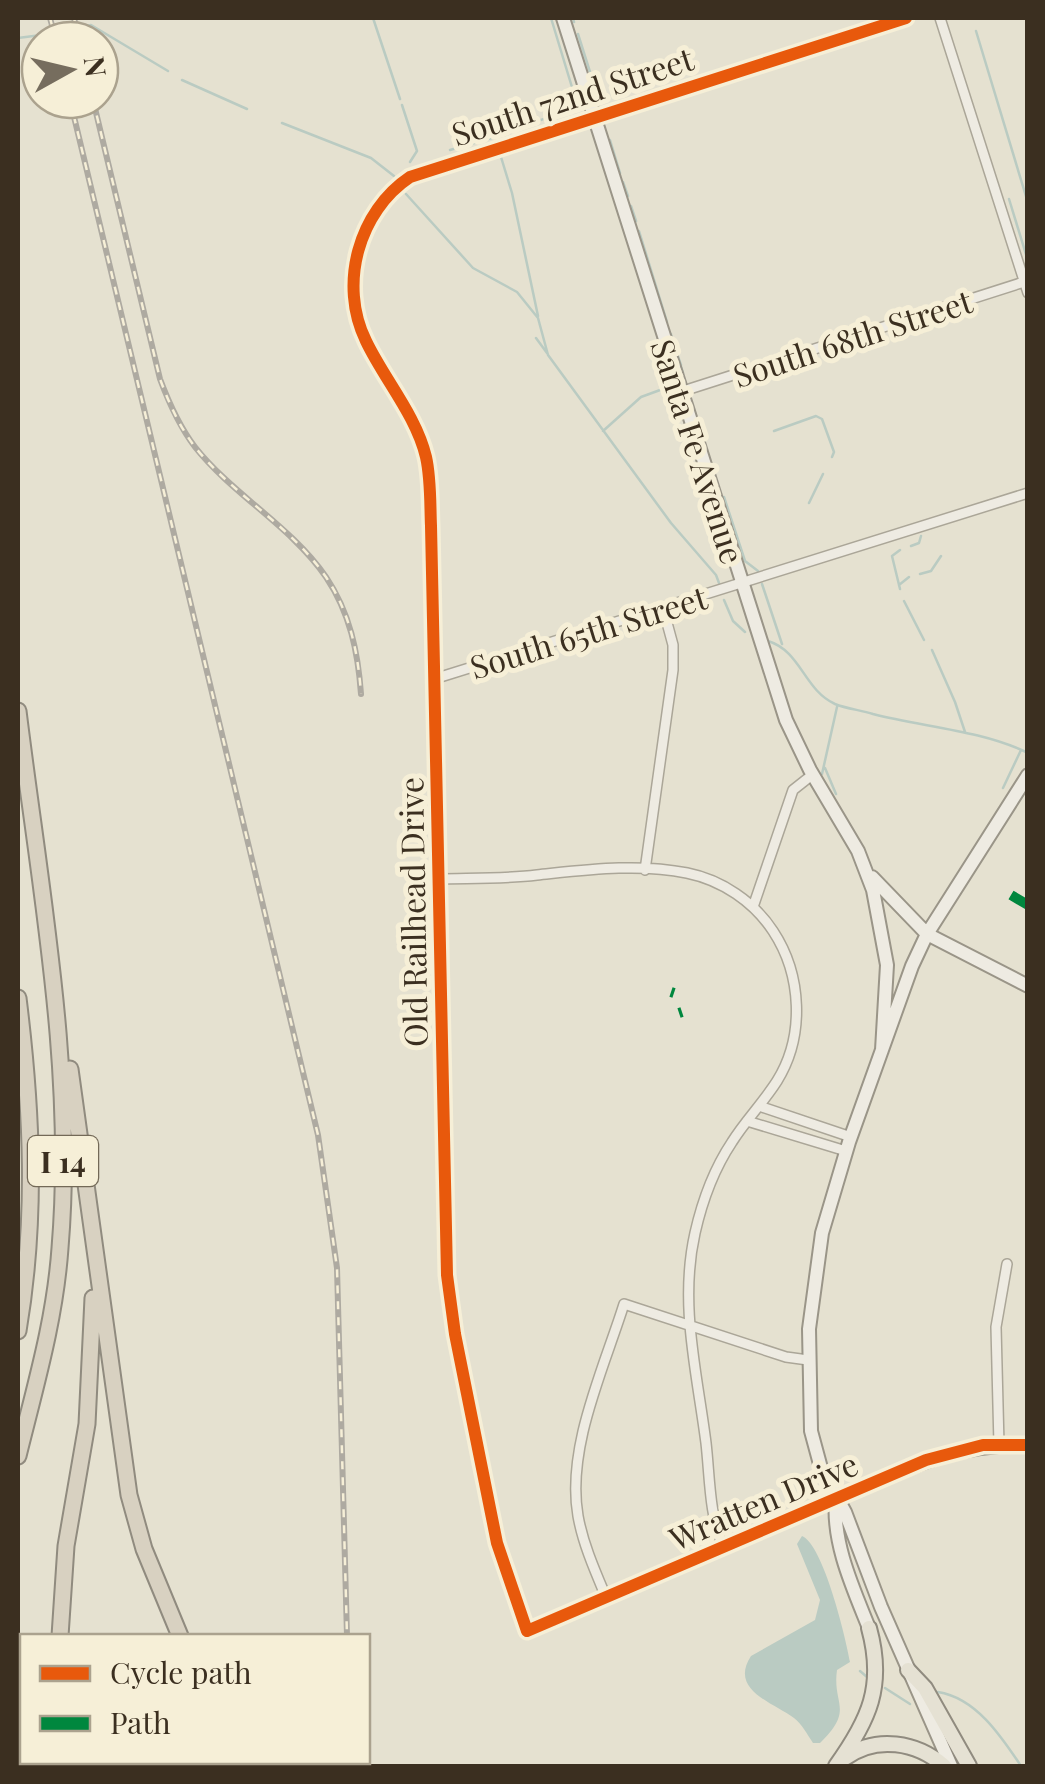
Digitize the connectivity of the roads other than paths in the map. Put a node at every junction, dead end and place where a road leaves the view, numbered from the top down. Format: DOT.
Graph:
graph roads {
  1 [pos="563,18"];
  2 [pos="906,18"];
  3 [pos="940,18"];
  4 [pos="593,116"];
  5 [pos="378,204"];
  6 [pos="1024,282"];
  7 [pos="1028,293"];
  8 [pos="680,392"];
  9 [pos="1028,493"];
  10 [pos="740,584"];
  11 [pos="663,608"];
  12 [pos="434,679"];
  13 [pos="18,711"];
  14 [pos="1028,774"];
  15 [pos="812,775"];
  16 [pos="646,870"];
  17 [pos="867,871"];
  18 [pos="438,879"];
  19 [pos="753,907"];
  20 [pos="46,922"];
  21 [pos="927,934"];
  22 [pos="1028,986"];
  23 [pos="18,998"];
  24 [pos="882,1050"];
  25 [pos="759,1106"];
  26 [pos="747,1122"];
  27 [pos="851,1137"];
  28 [pos="846,1151"];
  29 [pos="86,1189"];
  30 [pos="1007,1264"];
  31 [pos="688,1325"];
  32 [pos="18,1330"];
  33 [pos="808,1360"];
  34 [pos="999,1445"];
  35 [pos="1028,1445"];
  36 [pos="18,1456"];
  37 [pos="836,1499"];
  38 [pos="723,1547"];
  39 [pos="606,1597"];
  40 [pos="869,1628"];
  41 [pos="527,1631"];
  42 [pos="60,1634"];
  43 [pos="179,1634"];
  44 [pos="908,1670"];
  45 [pos="836,1766"];
  46 [pos="948,1766"];
  47 [pos="968,1766"];
  1 -- 4 [label="street, Santa Fe Avenue"];
  2 -- 4 [label="street, South 72nd Street"];
  3 -- 6 [label="street"];
  4 -- 5 [label="street, South 72nd Street"];
  4 -- 8 [label="street, Santa Fe Avenue"];
  5 -- 12 [label="street, Old Railhead Drive"];
  6 -- 7 [label="street"];
  6 -- 8 [label="street, South 68th Street"];
  8 -- 10 [label="street, Santa Fe Avenue"];
  9 -- 10 [label="street, South 65th Street"];
  10 -- 11 [label="street, South 65th Street"];
  10 -- 15 [label="street, Santa Fe Avenue"];
  11 -- 12 [label="street, South 65th Street"];
  11 -- 16 [label="street"];
  12 -- 18 [label="street, Old Railhead Drive"];
  13 -- 20 [label="highway, I 14"];
  14 -- 21 [label="street"];
  15 -- 17 [label="street, Santa Fe Avenue"];
  15 -- 19 [label="street"];
  16 -- 18 [label="street"];
  16 -- 19 [label="street"];
  17 -- 21 [label="street"];
  17 -- 24 [label="street"];
  18 -- 41 [label="street, Old Railhead Drive"];
  19 -- 25 [label="street"];
  20 -- 29 [label="highway"];
  20 -- 36 [label="highway, I 14"];
  21 -- 22 [label="street"];
  21 -- 24 [label="street"];
  23 -- 32 [label="highway, I 14"];
  24 -- 27 [label="street"];
  25 -- 26 [label="street"];
  25 -- 27 [label="street"];
  26 -- 28 [label="street"];
  26 -- 31 [label="street"];
  27 -- 28 [label="street"];
  28 -- 33 [label="street"];
  29 -- 42 [label="highway"];
  29 -- 43 [label="highway"];
  30 -- 34 [label="street"];
  31 -- 33 [label="street"];
  31 -- 38 [label="street"];
  31 -- 39 [label="street"];
  33 -- 37 [label="street"];
  34 -- 35 [label="street, Wratten Drive"];
  34 -- 37 [label="street, Wratten Drive"];
  37 -- 38 [label="street, Wratten Drive"];
  37 -- 40 [label="street"];
  37 -- 44 [label="street"];
  38 -- 39 [label="street, Wratten Drive"];
  39 -- 41 [label="street, Wratten Drive"];
  40 -- 45 [label="main road"];
  44 -- 46 [label="street"];
  44 -- 47 [label="main road"];
  45 -- 46 [label="main road"];
}
